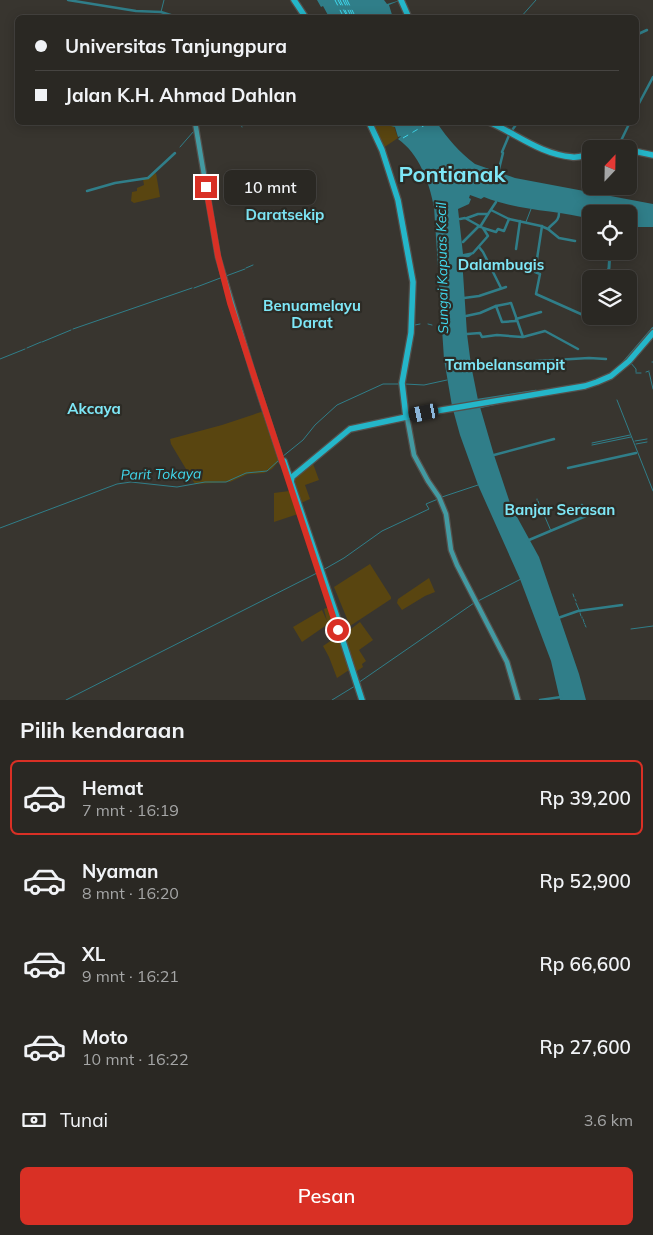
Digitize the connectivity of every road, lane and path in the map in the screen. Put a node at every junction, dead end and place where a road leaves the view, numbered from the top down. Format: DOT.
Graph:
graph roads {
  1 [pos="294,0"];
  2 [pos="402,1"];
  3 [pos="304,15"];
  4 [pos="408,15"];
  5 [pos="371,125"];
  6 [pos="495,125"];
  7 [pos="196,127"];
  8 [pos="638,152"];
  9 [pos="653,155"];
  10 [pos="582,156"];
  11 [pos="653,332"];
  12 [pos="406,416"];
  13 [pos="282,459"];
  14 [pos="299,470"];
  15 [pos="288,474"];
  16 [pos="291,482"];
  17 [pos="320,571"];
  18 [pos="361,700"];
  19 [pos="518,700"];
  1 -- 3 [label="highway"];
  2 -- 4 [label="highway"];
  5 -- 12 [label="highway"];
  6 -- 10 [label="highway"];
  7 -- 13 [label="main road"];
  8 -- 9 [label="highway"];
  11 -- 12 [label="highway"];
  12 -- 14 [label="highway"];
  12 -- 19 [label="main road"];
  13 -- 15 [label="highway"];
  13 -- 17 [label="highway"];
  14 -- 15 [label="highway"];
  14 -- 16 [label="highway"];
  15 -- 16 [label="highway"];
  16 -- 17 [label="highway"];
  17 -- 18 [label="highway"];
}
